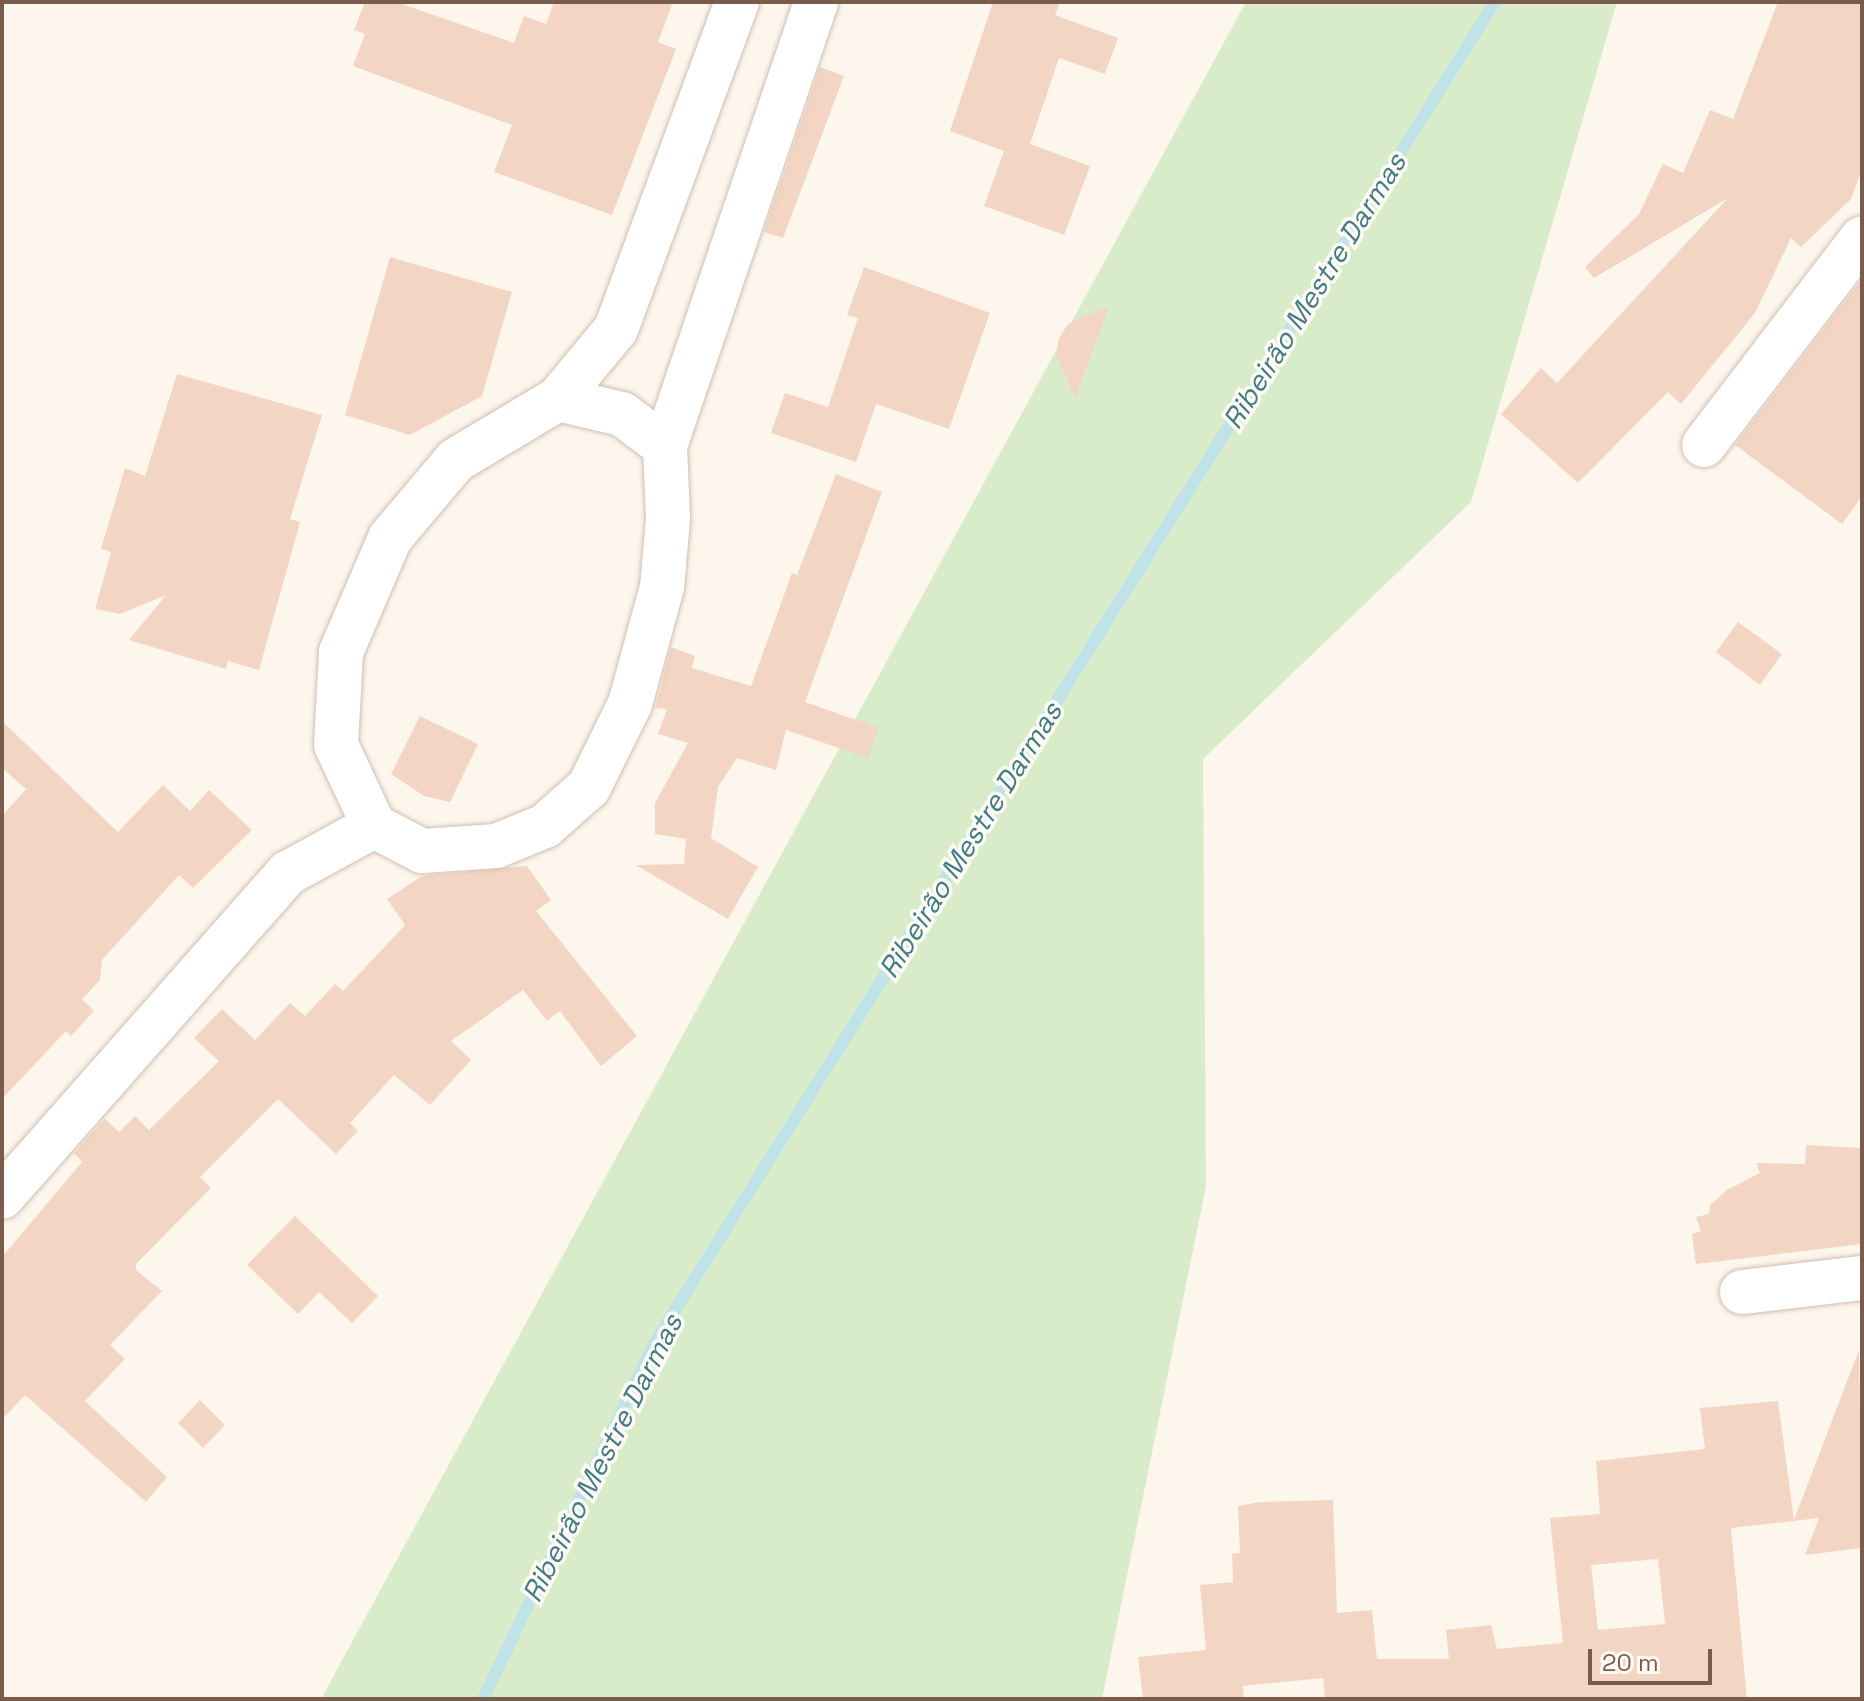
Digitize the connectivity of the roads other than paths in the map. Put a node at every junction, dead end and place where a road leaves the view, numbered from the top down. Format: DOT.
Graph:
graph roads {
  1 [pos="737,2"];
  2 [pos="816,2"];
  3 [pos="1862,238"];
  4 [pos="558,399"];
  5 [pos="1704,445"];
  6 [pos="665,446"];
  7 [pos="374,826"];
  8 [pos="2,1197"];
  9 [pos="1862,1278"];
  10 [pos="1742,1292"];
  1 -- 4 [label="street"];
  2 -- 6 [label="street"];
  3 -- 5 [label="street"];
  4 -- 6 [label="street"];
  4 -- 7 [label="street"];
  6 -- 7 [label="street"];
  7 -- 8 [label="street"];
  9 -- 10 [label="street"];
}
